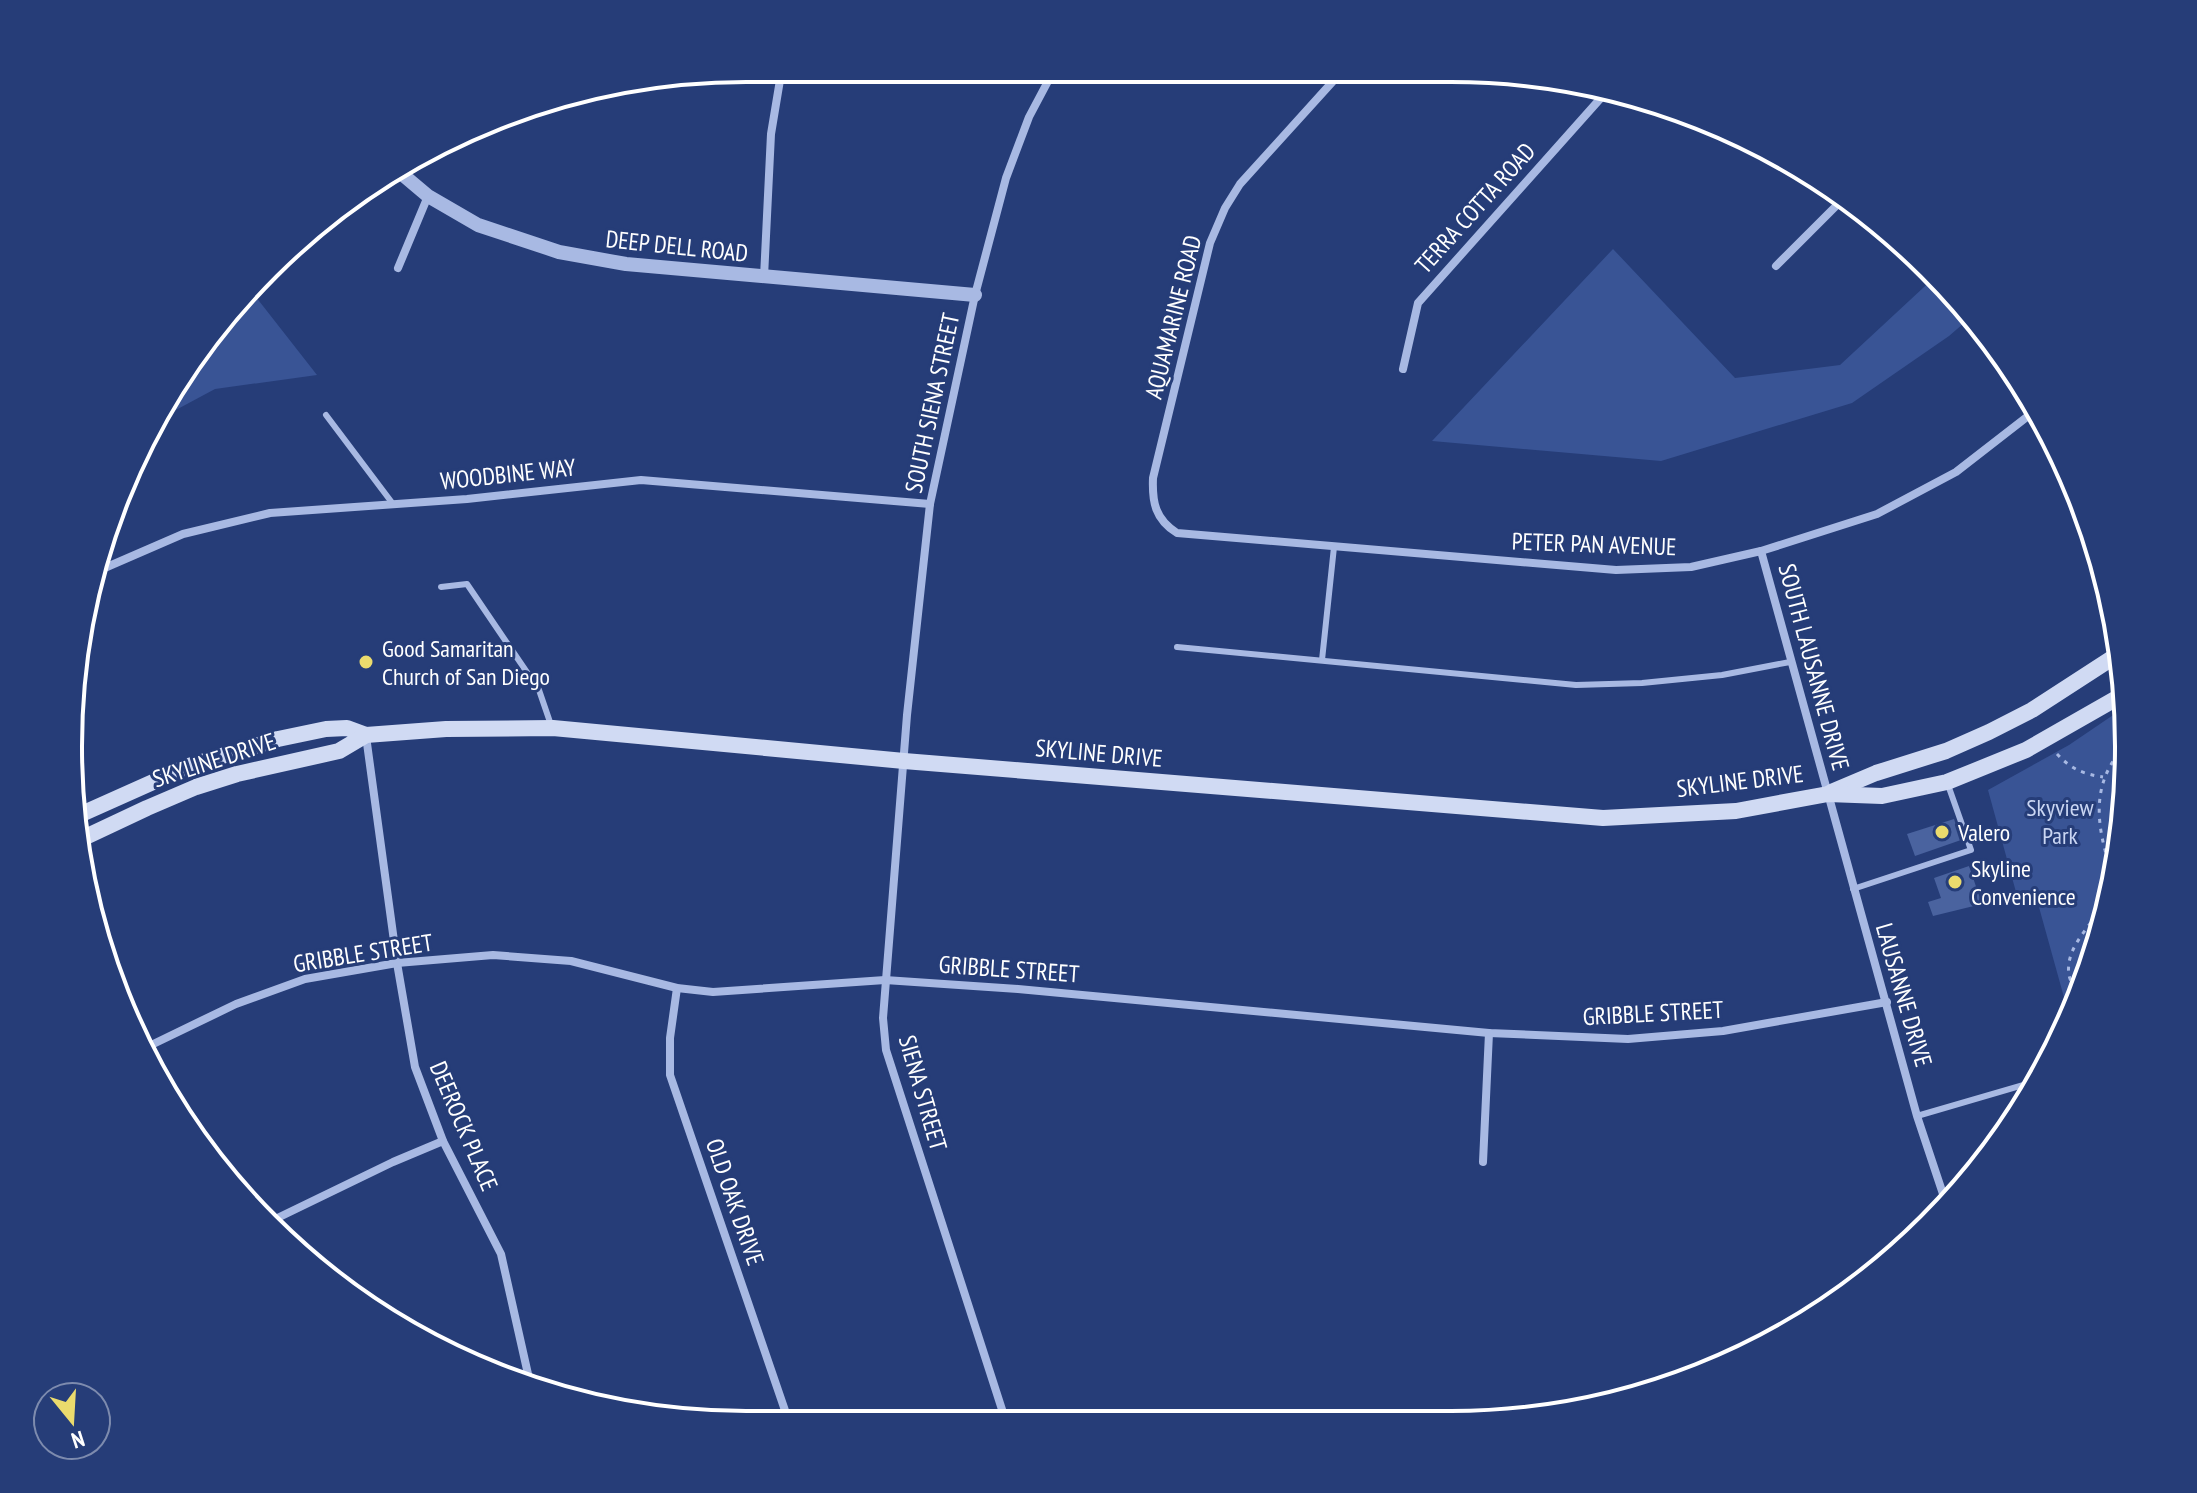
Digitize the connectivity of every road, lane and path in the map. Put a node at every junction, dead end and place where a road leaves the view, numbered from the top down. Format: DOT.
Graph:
graph roads {
  1 [pos="780,82"];
  2 [pos="1048,82"];
  3 [pos="1332,82"];
  4 [pos="1599,100"];
  5 [pos="405,177"];
  6 [pos="428,196"];
  7 [pos="1836,206"];
  8 [pos="1776,266"];
  9 [pos="398,268"];
  10 [pos="764,277"];
  11 [pos="975,295"];
  12 [pos="1403,369"];
  13 [pos="326,415"];
  14 [pos="2027,417"];
  15 [pos="1153,478"];
  16 [pos="393,504"];
  17 [pos="930,504"];
  18 [pos="1334,547"];
  19 [pos="1761,551"];
  20 [pos="107,567"];
  21 [pos="441,587"];
  22 [pos="1177,647"];
  23 [pos="1322,660"];
  24 [pos="2109,660"];
  25 [pos="1790,662"];
  26 [pos="2114,700"];
  27 [pos="553,728"];
  28 [pos="366,735"];
  29 [pos="2057,754"];
  30 [pos="2115,757"];
  31 [pos="904,761"];
  32 [pos="2103,777"];
  33 [pos="1947,782"];
  34 [pos="1828,794"];
  35 [pos="86,812"];
  36 [pos="88,836"];
  37 [pos="2106,854"];
  38 [pos="1853,889"];
  39 [pos="2091,921"];
  40 [pos="397,963"];
  41 [pos="885,980"];
  42 [pos="2072,981"];
  43 [pos="677,988"];
  44 [pos="1887,1002"];
  45 [pos="1489,1033"];
  46 [pos="153,1044"];
  47 [pos="2022,1085"];
  48 [pos="1917,1116"];
  49 [pos="443,1141"];
  50 [pos="1483,1162"];
  51 [pos="1943,1193"];
  52 [pos="279,1217"];
  53 [pos="527,1374"];
  54 [pos="785,1411"];
  55 [pos="1002,1411"];
  1 -- 10 [label="street"];
  2 -- 11 [label="street, SOUTH SIENA STREET"];
  3 -- 15 [label="street, AQUAMARINE ROAD"];
  4 -- 12 [label="street, TERRA COTTA ROAD"];
  5 -- 6 [label="street, DEEP DELL ROAD"];
  6 -- 9 [label="street"];
  6 -- 10 [label="street, DEEP DELL ROAD"];
  7 -- 8 [label="street"];
  10 -- 11 [label="street, DEEP DELL ROAD"];
  11 -- 17 [label="street, SOUTH SIENA STREET"];
  13 -- 16 [label="lane"];
  14 -- 19 [label="street, PETER PAN AVENUE"];
  15 -- 18 [label="street, PETER PAN AVENUE"];
  16 -- 17 [label="street, WOODBINE WAY"];
  16 -- 20 [label="street, WOODBINE WAY"];
  17 -- 31 [label="street, SOUTH SIENA STREET"];
  18 -- 19 [label="street, PETER PAN AVENUE"];
  18 -- 23 [label="lane"];
  19 -- 25 [label="street, SOUTH LAUSANNE DRIVE"];
  21 -- 27 [label="lane"];
  22 -- 23 [label="lane"];
  23 -- 25 [label="lane"];
  24 -- 34 [label="main road, SKYLINE DRIVE"];
  25 -- 34 [label="street, SOUTH LAUSANNE DRIVE"];
  26 -- 33 [label="main road, SKYLINE DRIVE"];
  27 -- 28 [label="main road, SKYLINE DRIVE"];
  27 -- 31 [label="main road, SKYLINE DRIVE"];
  28 -- 35 [label="main road, SKYLINE DRIVE"];
  28 -- 36 [label="main road, SKYLINE DRIVE"];
  28 -- 40 [label="street, DEEROCK PLACE"];
  29 -- 32 [label="path"];
  30 -- 32 [label="path"];
  31 -- 34 [label="main road, SKYLINE DRIVE"];
  31 -- 41 [label="street, SIENA STREET"];
  32 -- 37 [label="path"];
  33 -- 34 [label="main road, SKYLINE DRIVE"];
  33 -- 38 [label="lane"];
  34 -- 38 [label="street, LAUSANNE DRIVE"];
  38 -- 44 [label="street, LAUSANNE DRIVE"];
  39 -- 42 [label="path"];
  40 -- 43 [label="street, GRIBBLE STREET"];
  40 -- 46 [label="street, GRIBBLE STREET"];
  40 -- 49 [label="street, DEEROCK PLACE"];
  41 -- 43 [label="street, GRIBBLE STREET"];
  41 -- 45 [label="street, GRIBBLE STREET"];
  41 -- 55 [label="street, SIENA STREET"];
  43 -- 54 [label="street, OLD OAK DRIVE"];
  44 -- 45 [label="street, GRIBBLE STREET"];
  44 -- 48 [label="street, LAUSANNE DRIVE"];
  45 -- 50 [label="street"];
  47 -- 48 [label="lane"];
  48 -- 51 [label="street, LAUSANNE DRIVE"];
  49 -- 52 [label="street"];
  49 -- 53 [label="street, DEEROCK PLACE"];
}
